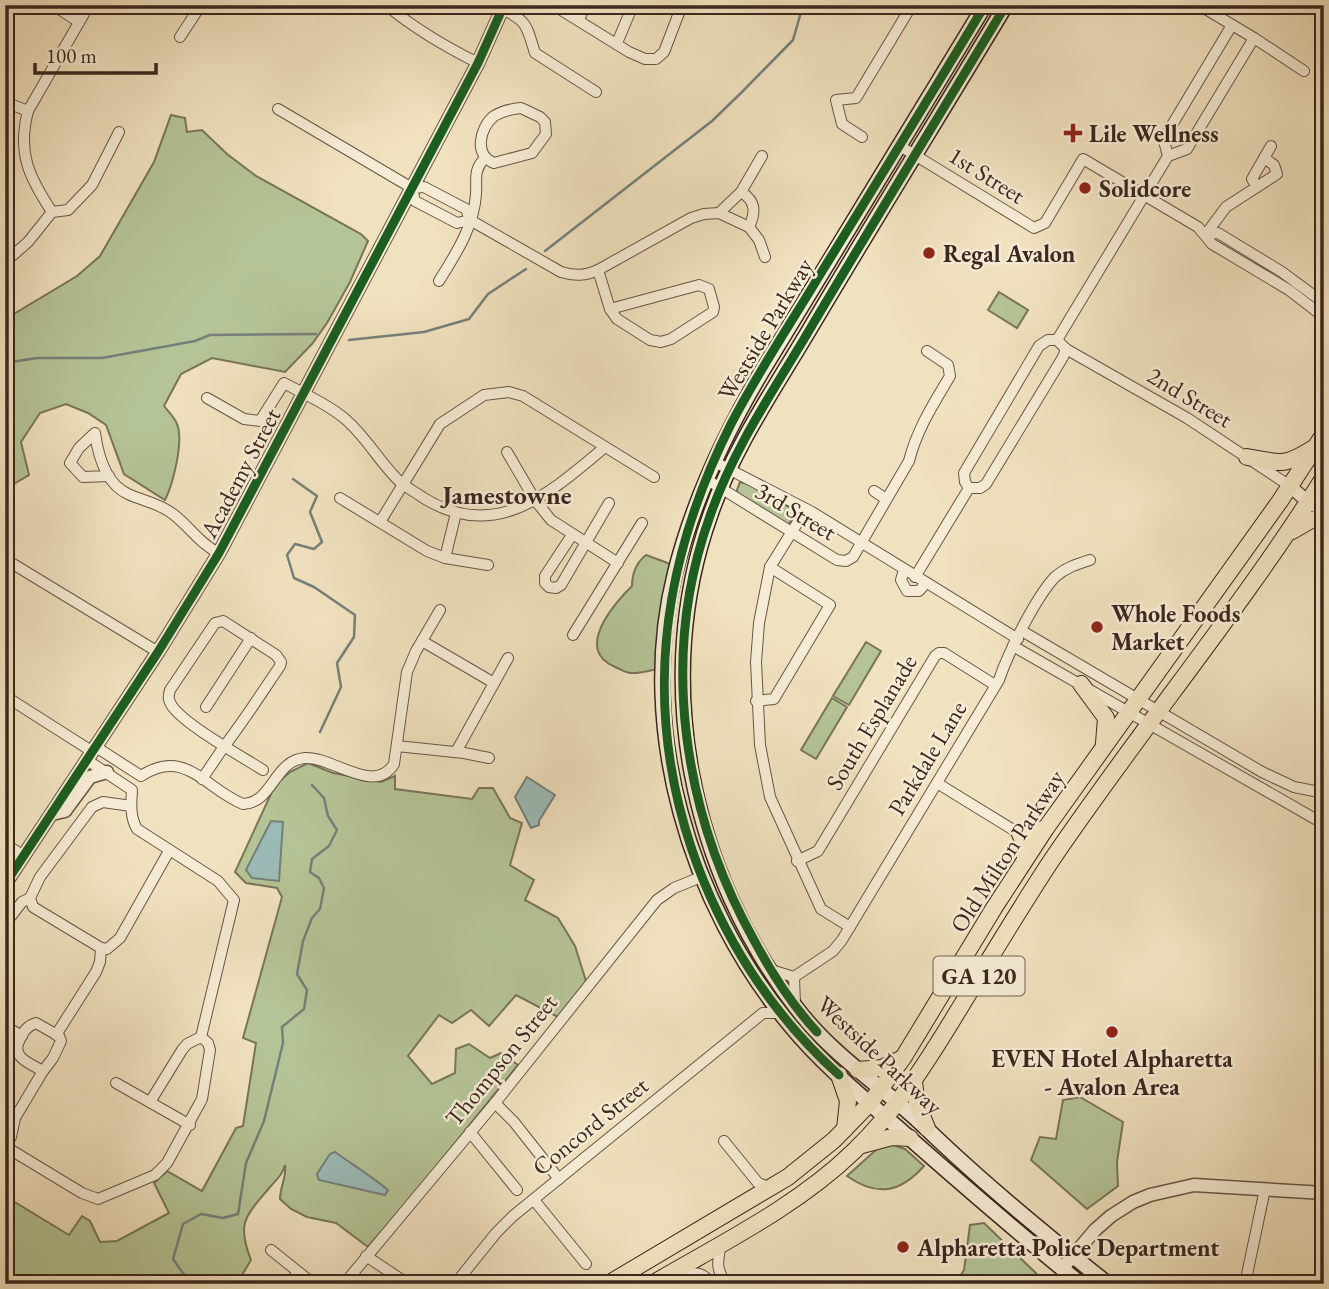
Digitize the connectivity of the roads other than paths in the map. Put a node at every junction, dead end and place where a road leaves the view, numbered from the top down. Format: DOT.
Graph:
graph roads {
  1 [pos="53,5"];
  2 [pos="89,5"];
  3 [pos="201,5"];
  4 [pos="386,5"];
  5 [pos="553,5"];
  6 [pos="585,5"];
  7 [pos="633,5"];
  8 [pos="682,5"];
  9 [pos="912,5"];
  10 [pos="985,5"];
  11 [pos="1006,5"];
  12 [pos="1199,5"];
  13 [pos="502,6"];
  14 [pos="579,20"];
  15 [pos="79,22"];
  16 [pos="1232,25"];
  17 [pos="180,37"];
  18 [pos="1254,38"];
  19 [pos="617,43"];
  20 [pos="478,63"];
  21 [pos="1304,71"];
  22 [pos="596,92"];
  23 [pos="5,102"];
  24 [pos="278,109"];
  25 [pos="28,111"];
  26 [pos="119,132"];
  27 [pos="862,136"];
  28 [pos="900,146"];
  29 [pos="1271,146"];
  30 [pos="915,155"];
  31 [pos="762,156"];
  32 [pos="1168,156"];
  33 [pos="485,158"];
  34 [pos="1264,158"];
  35 [pos="1257,186"];
  36 [pos="412,188"];
  37 [pos="741,192"];
  38 [pos="1145,195"];
  39 [pos="52,212"];
  40 [pos="719,213"];
  41 [pos="470,220"];
  42 [pos="749,227"];
  43 [pos="1206,234"];
  44 [pos="765,257"];
  45 [pos="5,262"];
  46 [pos="598,270"];
  47 [pos="439,281"];
  48 [pos="1324,303"];
  49 [pos="610,309"];
  50 [pos="1324,317"];
  51 [pos="1057,341"];
  52 [pos="1066,349"];
  53 [pos="927,351"];
  54 [pos="304,394"];
  55 [pos="207,398"];
  56 [pos="1320,440"];
  57 [pos="605,447"];
  58 [pos="507,452"];
  59 [pos="1247,457"];
  60 [pos="713,461"];
  61 [pos="729,468"];
  62 [pos="109,476"];
  63 [pos="654,477"];
  64 [pos="1324,477"];
  65 [pos="706,479"];
  66 [pos="403,484"];
  67 [pos="1290,486"];
  68 [pos="721,487"];
  69 [pos="970,488"];
  70 [pos="874,491"];
  71 [pos="1315,497"];
  72 [pos="340,498"];
  73 [pos="886,499"];
  74 [pos="535,500"];
  75 [pos="609,503"];
  76 [pos="806,509"];
  77 [pos="1324,510"];
  78 [pos="456,513"];
  79 [pos="1324,518"];
  80 [pos="380,522"];
  81 [pos="642,523"];
  82 [pos="791,533"];
  83 [pos="572,535"];
  84 [pos="1284,537"];
  85 [pos="862,543"];
  86 [pos="585,544"];
  87 [pos="219,553"];
  88 [pos="445,558"];
  89 [pos="1090,560"];
  90 [pos="5,562"];
  91 [pos="618,563"];
  92 [pos="488,565"];
  93 [pos="770,567"];
  94 [pos="904,570"];
  95 [pos="915,577"];
  96 [pos="926,583"];
  97 [pos="440,610"];
  98 [pos="573,635"];
  99 [pos="251,638"];
  100 [pos="1018,639"];
  101 [pos="422,640"];
  102 [pos="158,652"];
  103 [pos="508,658"];
  104 [pos="494,683"];
  105 [pos="1080,684"];
  106 [pos="995,685"];
  107 [pos="5,696"];
  108 [pos="756,701"];
  109 [pos="206,708"];
  110 [pos="1144,711"];
  111 [pos="225,745"];
  112 [pos="397,746"];
  113 [pos="1103,748"];
  114 [pos="456,752"];
  115 [pos="92,753"];
  116 [pos="489,758"];
  117 [pos="263,769"];
  118 [pos="107,772"];
  119 [pos="202,779"];
  120 [pos="937,783"];
  121 [pos="1324,793"];
  122 [pos="131,806"];
  123 [pos="52,814"];
  124 [pos="1324,824"];
  125 [pos="1046,828"];
  126 [pos="1020,834"];
  127 [pos="5,844"];
  128 [pos="169,851"];
  129 [pos="24,856"];
  130 [pos="1025,859"];
  131 [pos="797,861"];
  132 [pos="701,877"];
  133 [pos="5,884"];
  134 [pos="30,898"];
  135 [pos="5,924"];
  136 [pos="850,927"];
  137 [pos="754,940"];
  138 [pos="101,948"];
  139 [pos="770,970"];
  140 [pos="794,977"];
  141 [pos="768,996"];
  142 [pos="796,1007"];
  143 [pos="763,1013"];
  144 [pos="779,1013"];
  145 [pos="5,1026"];
  146 [pos="22,1035"];
  147 [pos="57,1035"];
  148 [pos="201,1037"];
  149 [pos="903,1058"];
  150 [pos="858,1070"];
  151 [pos="43,1071"];
  152 [pos="838,1075"];
  153 [pos="914,1082"];
  154 [pos="116,1083"];
  155 [pos="881,1090"];
  156 [pos="150,1102"];
  157 [pos="495,1103"];
  158 [pos="870,1103"];
  159 [pos="897,1104"];
  160 [pos="886,1118"];
  161 [pos="190,1125"];
  162 [pos="926,1128"];
  163 [pos="845,1129"];
  164 [pos="470,1132"];
  165 [pos="909,1138"];
  166 [pos="724,1141"];
  167 [pos="860,1146"];
  168 [pos="6,1147"];
  169 [pos="559,1179"];
  170 [pos="1265,1189"];
  171 [pos="517,1190"];
  172 [pos="761,1190"];
  173 [pos="1324,1193"];
  174 [pos="534,1200"];
  175 [pos="722,1242"];
  176 [pos="271,1250"];
  177 [pos="1073,1255"];
  178 [pos="366,1256"];
  179 [pos="586,1264"];
  180 [pos="1062,1269"];
  181 [pos="298,1272"];
  182 [pos="658,1280"];
  183 [pos="311,1282"];
  184 [pos="289,1284"];
  185 [pos="344,1284"];
  186 [pos="408,1284"];
  187 [pos="455,1284"];
  188 [pos="608,1284"];
  189 [pos="711,1284"];
  190 [pos="726,1284"];
  191 [pos="1080,1284"];
  192 [pos="1108,1284"];
  193 [pos="1245,1284"];
  1 -- 15 [label="street"];
  2 -- 15 [label="street"];
  3 -- 17 [label="street"];
  4 -- 20 [label="street"];
  5 -- 14 [label="street"];
  6 -- 14 [label="street"];
  7 -- 19 [label="street"];
  8 -- 19 [label="street"];
  9 -- 27 [label="street"];
  10 -- 28 [label="main road, Westside Parkway"];
  11 -- 30 [label="main road, Westside Parkway"];
  12 -- 16 [label="street"];
  13 -- 20 [label="street, Academy Street"];
  13 -- 22 [label="street"];
  14 -- 19 [label="street"];
  15 -- 25 [label="street"];
  16 -- 18 [label="street"];
  16 -- 32 [label="street"];
  18 -- 21 [label="street"];
  18 -- 32 [label="street"];
  20 -- 36 [label="street, Academy Street"];
  23 -- 25 [label="street"];
  24 -- 36 [label="street"];
  25 -- 39 [label="street"];
  26 -- 39 [label="street"];
  28 -- 30 [label="street, 1st Street"];
  28 -- 60 [label="main road, Westside Parkway"];
  29 -- 34 [label="street"];
  30 -- 38 [label="street, 1st Street"];
  30 -- 61 [label="main road, Westside Parkway"];
  31 -- 37 [label="street"];
  32 -- 38 [label="street"];
  33 -- 33 [label="street"];
  33 -- 41 [label="street"];
  34 -- 35 [label="street"];
  34 -- 35 [label="street"];
  35 -- 43 [label="street"];
  36 -- 41 [label="street"];
  36 -- 41 [label="street"];
  36 -- 54 [label="street, Academy Street"];
  37 -- 40 [label="street"];
  37 -- 42 [label="street"];
  38 -- 43 [label="street, 1st Street"];
  38 -- 51 [label="street"];
  39 -- 45 [label="street"];
  40 -- 42 [label="street"];
  40 -- 46 [label="street"];
  41 -- 46 [label="street"];
  41 -- 47 [label="street"];
  42 -- 44 [label="street"];
  43 -- 48 [label="street, 1st Street"];
  43 -- 50 [label="street, 1st Street"];
  46 -- 49 [label="street"];
  49 -- 49 [label="street"];
  51 -- 52 [label="street, 2nd Street"];
  51 -- 69 [label="street"];
  52 -- 59 [label="street, 2nd Street"];
  52 -- 69 [label="street"];
  53 -- 73 [label="street"];
  54 -- 55 [label="street"];
  54 -- 66 [label="street"];
  54 -- 87 [label="street, Academy Street"];
  56 -- 59 [label="highway"];
  56 -- 67 [label="highway, Old Milton Parkway / GA 120"];
  57 -- 63 [label="street"];
  57 -- 66 [label="street"];
  57 -- 74 [label="street"];
  58 -- 74 [label="street"];
  59 -- 67 [label="street, 2nd Street"];
  60 -- 61 [label="street, 3rd Street"];
  60 -- 65 [label="main road, Westside Parkway"];
  61 -- 68 [label="main road, Westside Parkway"];
  61 -- 76 [label="street, 3rd Street"];
  62 -- 62 [label="street"];
  62 -- 87 [label="street"];
  64 -- 71 [label="highway, Old Milton Parkway / GA 120"];
  65 -- 68 [label="street, 3rd Street"];
  65 -- 132 [label="main road, Westside Parkway"];
  66 -- 78 [label="street"];
  66 -- 80 [label="street"];
  67 -- 71 [label="street"];
  67 -- 110 [label="highway, Old Milton Parkway / GA 120"];
  68 -- 82 [label="street, 3rd Street"];
  68 -- 137 [label="main road, Westside Parkway"];
  69 -- 95 [label="street"];
  70 -- 73 [label="street"];
  71 -- 77 [label="street"];
  71 -- 84 [label="highway, Old Milton Parkway / GA 120"];
  72 -- 80 [label="street"];
  73 -- 85 [label="street"];
  74 -- 78 [label="street"];
  74 -- 83 [label="street"];
  75 -- 86 [label="street"];
  76 -- 82 [label="street"];
  76 -- 85 [label="street, 3rd Street"];
  78 -- 88 [label="street"];
  79 -- 84 [label="highway"];
  80 -- 88 [label="street"];
  81 -- 91 [label="street"];
  82 -- 85 [label="street, 3rd Street"];
  82 -- 93 [label="street"];
  83 -- 86 [label="street"];
  83 -- 86 [label="street"];
  84 -- 110 [label="highway, Old Milton Parkway / GA 120"];
  85 -- 94 [label="street, 3rd Street"];
  86 -- 91 [label="street"];
  87 -- 102 [label="street, Academy Street"];
  88 -- 92 [label="street"];
  89 -- 100 [label="street, Parkdale Lane"];
  90 -- 102 [label="street"];
  91 -- 98 [label="street"];
  93 -- 108 [label="street"];
  93 -- 108 [label="street"];
  94 -- 95 [label="street, 3rd Street"];
  94 -- 96 [label="street"];
  95 -- 96 [label="street, 3rd Street"];
  96 -- 100 [label="street, 3rd Street"];
  97 -- 101 [label="street"];
  99 -- 109 [label="street"];
  99 -- 111 [label="street"];
  99 -- 111 [label="street"];
  100 -- 105 [label="street, 3rd Street"];
  100 -- 106 [label="street, Parkdale Lane"];
  100 -- 110 [label="street, 3rd Street"];
  101 -- 104 [label="street"];
  101 -- 112 [label="street"];
  102 -- 115 [label="street, Academy Street"];
  103 -- 104 [label="street"];
  104 -- 114 [label="street"];
  105 -- 110 [label="street, 3rd Street"];
  105 -- 113 [label="highway"];
  106 -- 120 [label="street, Parkdale Lane"];
  106 -- 131 [label="street, South Esplanade"];
  107 -- 115 [label="street"];
  108 -- 131 [label="street"];
  110 -- 113 [label="highway, Old Milton Parkway / GA 120"];
  110 -- 121 [label="street"];
  110 -- 124 [label="street"];
  110 -- 153 [label="highway, Old Milton Parkway / GA 120"];
  111 -- 117 [label="street"];
  111 -- 119 [label="street"];
  112 -- 114 [label="street"];
  112 -- 119 [label="street"];
  113 -- 125 [label="highway, Old Milton Parkway / GA 120"];
  114 -- 116 [label="street"];
  115 -- 118 [label="street"];
  115 -- 119 [label="street"];
  115 -- 123 [label="street, Academy Street"];
  118 -- 122 [label="street"];
  118 -- 123 [label="street"];
  120 -- 126 [label="street"];
  120 -- 136 [label="street, Parkdale Lane"];
  122 -- 128 [label="street"];
  122 -- 134 [label="street"];
  123 -- 129 [label="street, Academy Street"];
  125 -- 126 [label="highway"];
  125 -- 130 [label="highway, Old Milton Parkway / GA 120"];
  126 -- 130 [label="highway"];
  127 -- 129 [label="street"];
  128 -- 138 [label="street"];
  128 -- 148 [label="street"];
  129 -- 133 [label="street, Academy Street"];
  130 -- 149 [label="highway, Old Milton Parkway / GA 120"];
  131 -- 136 [label="street"];
  132 -- 137 [label="main road"];
  132 -- 141 [label="main road, Westside Parkway"];
  132 -- 157 [label="street, Thompson Street"];
  134 -- 135 [label="street"];
  134 -- 138 [label="street"];
  136 -- 140 [label="street, Parkdale Lane"];
  137 -- 139 [label="main road, Westside Parkway"];
  138 -- 147 [label="street"];
  139 -- 140 [label="street"];
  139 -- 142 [label="main road, Westside Parkway"];
  140 -- 142 [label="street"];
  141 -- 143 [label="street"];
  141 -- 144 [label="main road, Westside Parkway"];
  142 -- 150 [label="main road, Westside Parkway"];
  143 -- 144 [label="street"];
  143 -- 169 [label="street, Concord Street"];
  144 -- 152 [label="main road, Westside Parkway"];
  145 -- 146 [label="street"];
  146 -- 147 [label="street"];
  146 -- 151 [label="street"];
  147 -- 151 [label="street"];
  148 -- 156 [label="street"];
  148 -- 161 [label="street"];
  149 -- 150 [label="highway"];
  149 -- 155 [label="highway, Old Milton Parkway / GA 120"];
  150 -- 155 [label="main road, Westside Parkway"];
  151 -- 168 [label="street"];
  152 -- 158 [label="main road, Westside Parkway"];
  152 -- 163 [label="highway"];
  153 -- 159 [label="highway, Old Milton Parkway / GA 120"];
  153 -- 162 [label="highway"];
  154 -- 156 [label="street"];
  155 -- 158 [label="highway, Old Milton Parkway / GA 120"];
  155 -- 159 [label="main road, Westside Parkway"];
  156 -- 161 [label="street"];
  157 -- 164 [label="street, Thompson Street"];
  157 -- 169 [label="street"];
  158 -- 160 [label="main road, Westside Parkway"];
  158 -- 163 [label="highway, Old Milton Parkway / GA 120"];
  159 -- 160 [label="highway, Old Milton Parkway / GA 120"];
  159 -- 162 [label="main road, Westside Parkway"];
  160 -- 165 [label="main road, Westside Parkway"];
  160 -- 167 [label="highway, Old Milton Parkway / GA 120"];
  161 -- 168 [label="street"];
  162 -- 177 [label="main road, Westside Parkway"];
  163 -- 172 [label="highway, Old Milton Parkway / GA 120"];
  164 -- 171 [label="street"];
  164 -- 178 [label="street, Thompson Street"];
  165 -- 167 [label="highway"];
  165 -- 180 [label="main road, Westside Parkway"];
  166 -- 172 [label="street"];
  167 -- 175 [label="highway, Old Milton Parkway / GA 120"];
  169 -- 174 [label="street, Concord Street"];
  170 -- 173 [label="street"];
  170 -- 177 [label="street"];
  170 -- 193 [label="street"];
  172 -- 188 [label="highway, Old Milton Parkway / GA 120"];
  174 -- 179 [label="street"];
  174 -- 187 [label="street, Concord Street"];
  175 -- 182 [label="highway, Old Milton Parkway / GA 120"];
  175 -- 190 [label="street"];
  176 -- 181 [label="street"];
  177 -- 180 [label="street"];
  177 -- 192 [label="main road, Westside Parkway"];
  178 -- 185 [label="street, Thompson Street"];
  178 -- 186 [label="street"];
  180 -- 191 [label="main road, Westside Parkway"];
  181 -- 183 [label="street"];
  181 -- 184 [label="street"];
  182 -- 189 [label="street"];
}
